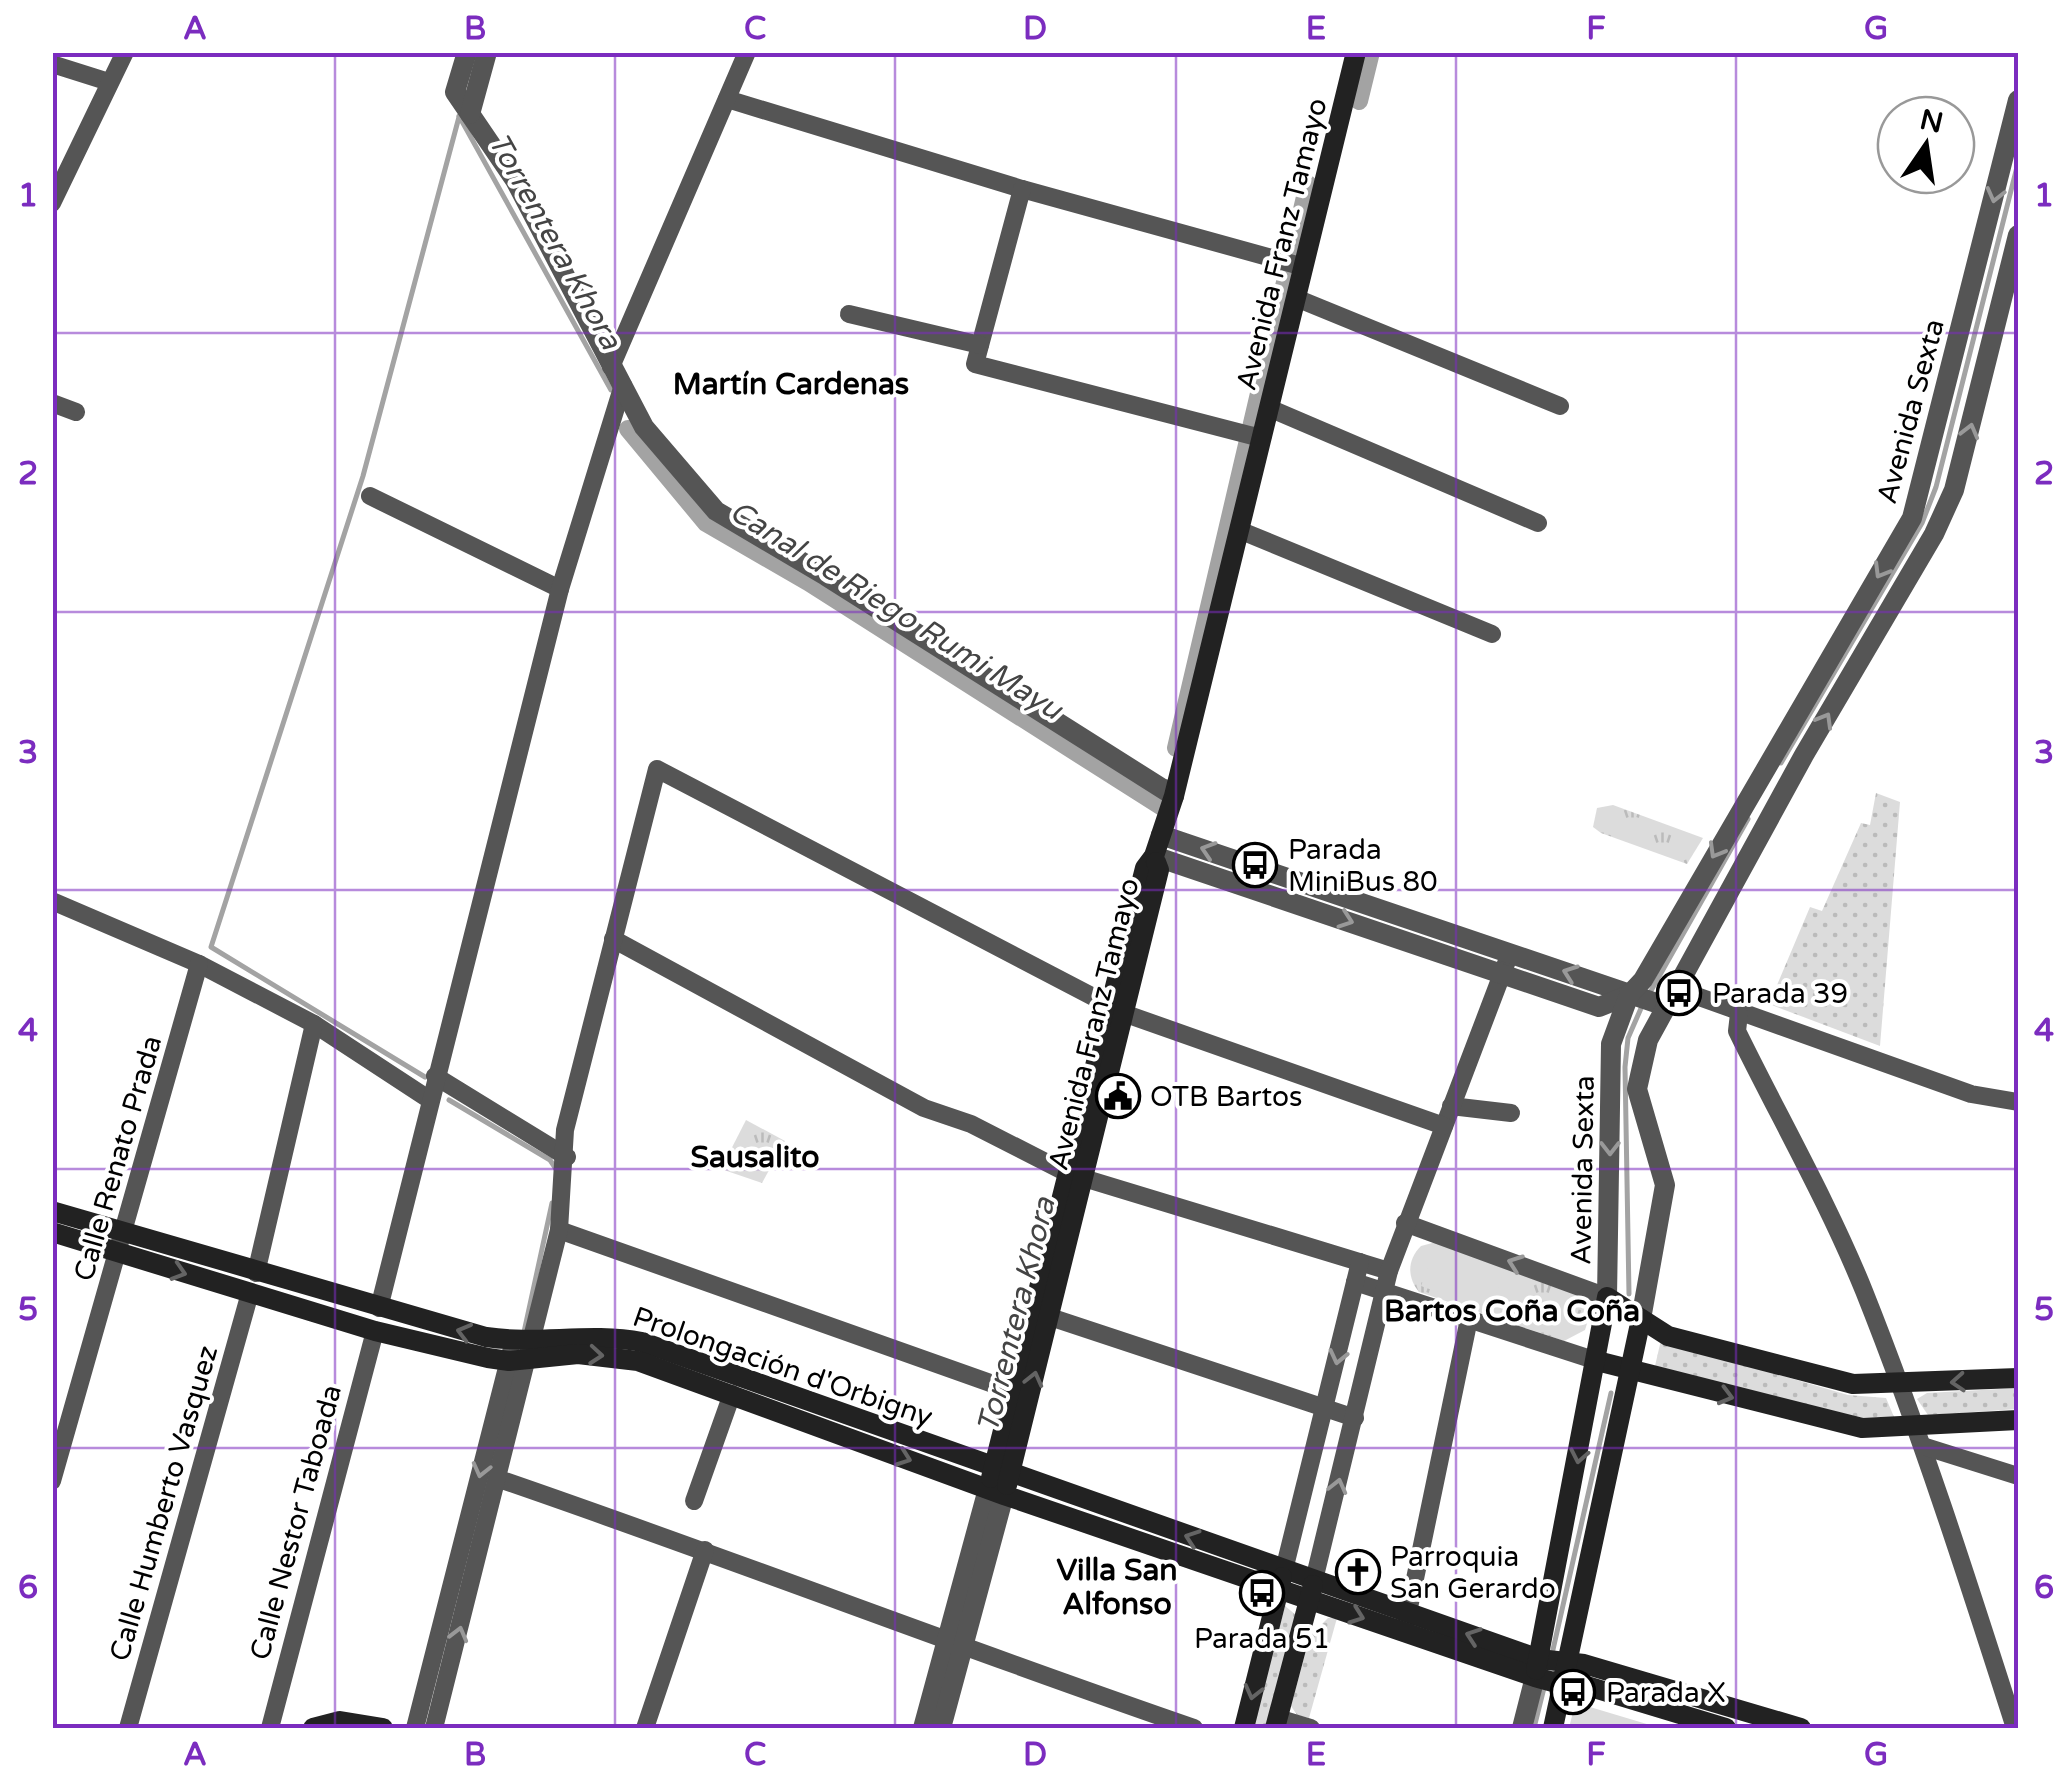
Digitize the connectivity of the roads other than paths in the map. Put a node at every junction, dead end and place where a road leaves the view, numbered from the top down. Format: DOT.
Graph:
graph roads {
  1 [pos="125,52"];
  2 [pos="467,52"];
  3 [pos="486,52"];
  4 [pos="747,52"];
  5 [pos="1356,52"];
  6 [pos="52,64"];
  7 [pos="109,82"];
  8 [pos="727,100"];
  9 [pos="2018,100"];
  10 [pos="470,114"];
  11 [pos="1022,189"];
  12 [pos="52,203"];
  13 [pos="2018,235"];
  14 [pos="1304,266"];
  15 [pos="1296,298"];
  16 [pos="849,314"];
  17 [pos="980,345"];
  18 [pos="611,367"];
  19 [pos="623,386"];
  20 [pos="52,403"];
  21 [pos="1560,406"];
  22 [pos="1269,408"];
  23 [pos="76,412"];
  24 [pos="1263,435"];
  25 [pos="370,496"];
  26 [pos="1538,523"];
  27 [pos="1240,530"];
  28 [pos="560,589"];
  29 [pos="1492,634"];
  30 [pos="1776,769"];
  31 [pos="1174,796"];
  32 [pos="1161,835"];
  33 [pos="1154,856"];
  34 [pos="52,901"];
  35 [pos="613,939"];
  36 [pos="1511,951"];
  37 [pos="200,964"];
  38 [pos="1503,973"];
  39 [pos="1651,998"];
  40 [pos="1119,1010"];
  41 [pos="1739,1014"];
  42 [pos="314,1024"];
  43 [pos="435,1076"];
  44 [pos="430,1100"];
  45 [pos="2018,1102"];
  46 [pos="1452,1106"];
  47 [pos="1511,1113"];
  48 [pos="1444,1126"];
  49 [pos="566,1158"];
  50 [pos="1075,1176"];
  51 [pos="52,1210"];
  52 [pos="1405,1224"];
  53 [pos="559,1230"];
  54 [pos="52,1232"];
  55 [pos="121,1244"];
  56 [pos="1360,1262"];
  57 [pos="1390,1271"];
  58 [pos="1355,1282"];
  59 [pos="253,1283"];
  60 [pos="1384,1290"];
  61 [pos="1623,1305"];
  62 [pos="379,1308"];
  63 [pos="1050,1317"];
  64 [pos="1469,1320"];
  65 [pos="375,1331"];
  66 [pos="521,1350"];
  67 [pos="1615,1365"];
  68 [pos="2018,1378"];
  69 [pos="1897,1386"];
  70 [pos="1010,1390"];
  71 [pos="732,1394"];
  72 [pos="1326,1409"];
  73 [pos="1356,1418"];
  74 [pos="2018,1420"];
  75 [pos="1914,1426"];
  76 [pos="1926,1447"];
  77 [pos="2018,1476"];
  78 [pos="499,1478"];
  79 [pos="52,1481"];
  80 [pos="999,1481"];
  81 [pos="694,1500"];
  82 [pos="705,1550"];
  83 [pos="1281,1579"];
  84 [pos="1312,1589"];
  85 [pos="1406,1623"];
  86 [pos="955,1646"];
  87 [pos="1549,1670"];
  88 [pos="1277,1723"];
  89 [pos="128,1728"];
  90 [pos="270,1728"];
  91 [pos="312,1728"];
  92 [pos="383,1728"];
  93 [pos="415,1728"];
  94 [pos="434,1728"];
  95 [pos="645,1728"];
  96 [pos="924,1728"];
  97 [pos="942,1728"];
  98 [pos="1194,1728"];
  99 [pos="1244,1728"];
  100 [pos="1310,1728"];
  101 [pos="1522,1728"];
  102 [pos="1553,1728"];
  103 [pos="1726,1728"];
  104 [pos="1801,1728"];
  105 [pos="2015,1728"];
  1 -- 7 [label="street"];
  2 -- 10 [label="street"];
  3 -- 10 [label="street"];
  4 -- 8 [label="street"];
  5 -- 14 [label="main road, Avenida Franz Tamayo"];
  6 -- 7 [label="street"];
  7 -- 12 [label="street"];
  8 -- 11 [label="street"];
  8 -- 18 [label="street"];
  9 -- 30 [label="street, Avenida Sexta, one-way"];
  10 -- 18 [label="street"];
  11 -- 14 [label="street"];
  11 -- 17 [label="street"];
  30 -- 13 [label="street, Avenida Sexta, one-way"];
  14 -- 15 [label="main road, Avenida Franz Tamayo"];
  15 -- 21 [label="street"];
  15 -- 22 [label="main road, Avenida Franz Tamayo"];
  16 -- 17 [label="street"];
  17 -- 24 [label="street"];
  18 -- 19 [label="street"];
  19 -- 28 [label="street"];
  19 -- 31 [label="street"];
  20 -- 23 [label="street"];
  22 -- 24 [label="main road, Avenida Franz Tamayo"];
  22 -- 26 [label="street"];
  24 -- 27 [label="main road, Avenida Franz Tamayo"];
  25 -- 28 [label="street"];
  27 -- 29 [label="street"];
  27 -- 31 [label="main road, Avenida Franz Tamayo"];
  28 -- 43 [label="street"];
  30 -- 39 [label="street, Avenida Sexta"];
  30 -- 39 [label="street, Avenida Sexta, one-way"];
  31 -- 32 [label="main road, Avenida Franz Tamayo"];
  32 -- 33 [label="main road, Avenida Franz Tamayo"];
  36 -- 32 [label="street, one-way"];
  33 -- 38 [label="street, one-way"];
  33 -- 40 [label="main road, Avenida Franz Tamayo"];
  34 -- 37 [label="street"];
  35 -- 40 [label="street"];
  35 -- 49 [label="street"];
  35 -- 50 [label="street"];
  36 -- 38 [label="street"];
  39 -- 36 [label="street, one-way"];
  37 -- 42 [label="street"];
  37 -- 55 [label="street, Calle Renato Prada"];
  38 -- 39 [label="street"];
  38 -- 46 [label="street"];
  39 -- 41 [label="street"];
  39 -- 61 [label="street, Avenida Sexta"];
  39 -- 61 [label="street, Avenida Sexta, one-way"];
  40 -- 48 [label="street"];
  40 -- 50 [label="main road, Avenida Franz Tamayo"];
  41 -- 45 [label="street"];
  41 -- 69 [label="street"];
  42 -- 44 [label="street"];
  42 -- 59 [label="street, Calle Humberto Vasquez"];
  43 -- 44 [label="street"];
  43 -- 49 [label="street"];
  44 -- 62 [label="street"];
  46 -- 47 [label="street"];
  46 -- 48 [label="street"];
  48 -- 52 [label="street"];
  49 -- 53 [label="street"];
  50 -- 56 [label="street"];
  50 -- 63 [label="main road, Avenida Franz Tamayo"];
  50 -- 70 [label="main road, Avenida Franz Tamayo"];
  51 -- 55 [label="main road, Prolongación d'Orbigny"];
  52 -- 57 [label="street"];
  61 -- 52 [label="street, one-way"];
  53 -- 66 [label="street"];
  53 -- 70 [label="street"];
  54 -- 55 [label="main road, Prolongación d'Orbigny"];
  55 -- 59 [label="main road, Prolongación d'Orbigny"];
  55 -- 79 [label="street, Calle Renato Prada"];
  56 -- 57 [label="street"];
  56 -- 58 [label="street"];
  57 -- 60 [label="street"];
  58 -- 60 [label="street"];
  58 -- 72 [label="street, one-way"];
  59 -- 62 [label="main road, Prolongación d'Orbigny"];
  59 -- 65 [label="main road, Prolongación d'Orbigny"];
  59 -- 89 [label="street, Calle Humberto Vasquez"];
  60 -- 64 [label="street"];
  60 -- 73 [label="street"];
  61 -- 67 [label="main road, Avenida Sexta"];
  61 -- 67 [label="main road, Avenida Sexta"];
  61 -- 69 [label="main road"];
  66 -- 62 [label="main road, Prolongación d'Orbigny, one-way"];
  63 -- 72 [label="street"];
  80 -- 63 [label="main road, Avenida Franz Tamayo, one-way"];
  64 -- 67 [label="street"];
  64 -- 85 [label="street"];
  65 -- 66 [label="main road, Prolongación d'Orbigny"];
  65 -- 90 [label="street, Calle Nestor Taboada"];
  66 -- 71 [label="main road, Prolongación d'Orbigny, one-way"];
  66 -- 78 [label="street"];
  66 -- 80 [label="main road, Prolongación d'Orbigny"];
  66 -- 93 [label="street, one-way"];
  67 -- 75 [label="main road, one-way"];
  67 -- 87 [label="main road, Avenida Sexta, one-way"];
  67 -- 87 [label="main road, Avenida Sexta"];
  68 -- 69 [label="main road, one-way"];
  69 -- 75 [label="street"];
  70 -- 80 [label="main road, Avenida Franz Tamayo"];
  71 -- 80 [label="main road, Prolongación d'Orbigny, one-way"];
  71 -- 81 [label="street"];
  72 -- 73 [label="street"];
  72 -- 83 [label="street"];
  84 -- 73 [label="street, one-way"];
  74 -- 75 [label="main road"];
  75 -- 76 [label="street"];
  76 -- 77 [label="street"];
  76 -- 105 [label="street"];
  78 -- 82 [label="street"];
  94 -- 78 [label="street, one-way"];
  80 -- 83 [label="main road, Prolongación d'Orbigny"];
  80 -- 86 [label="street, Avenida Franz Tamayo"];
  82 -- 86 [label="street"];
  82 -- 95 [label="street"];
  83 -- 84 [label="main road, Prolongación d'Orbigny"];
  83 -- 99 [label="main road, one-way"];
  84 -- 85 [label="main road, Prolongación d'Orbigny"];
  84 -- 88 [label="main road"];
  85 -- 87 [label="main road, Prolongación d'Orbigny"];
  86 -- 96 [label="street, Avenida Franz Tamayo"];
  86 -- 97 [label="street, Avenida Franz Tamayo"];
  86 -- 98 [label="street"];
  87 -- 101 [label="street, Avenida Sexta"];
  87 -- 102 [label="main road, Avenida Sexta"];
  87 -- 103 [label="main road"];
  87 -- 104 [label="main road"];
  88 -- 100 [label="street"];
  91 -- 92 [label="main road"];
}
